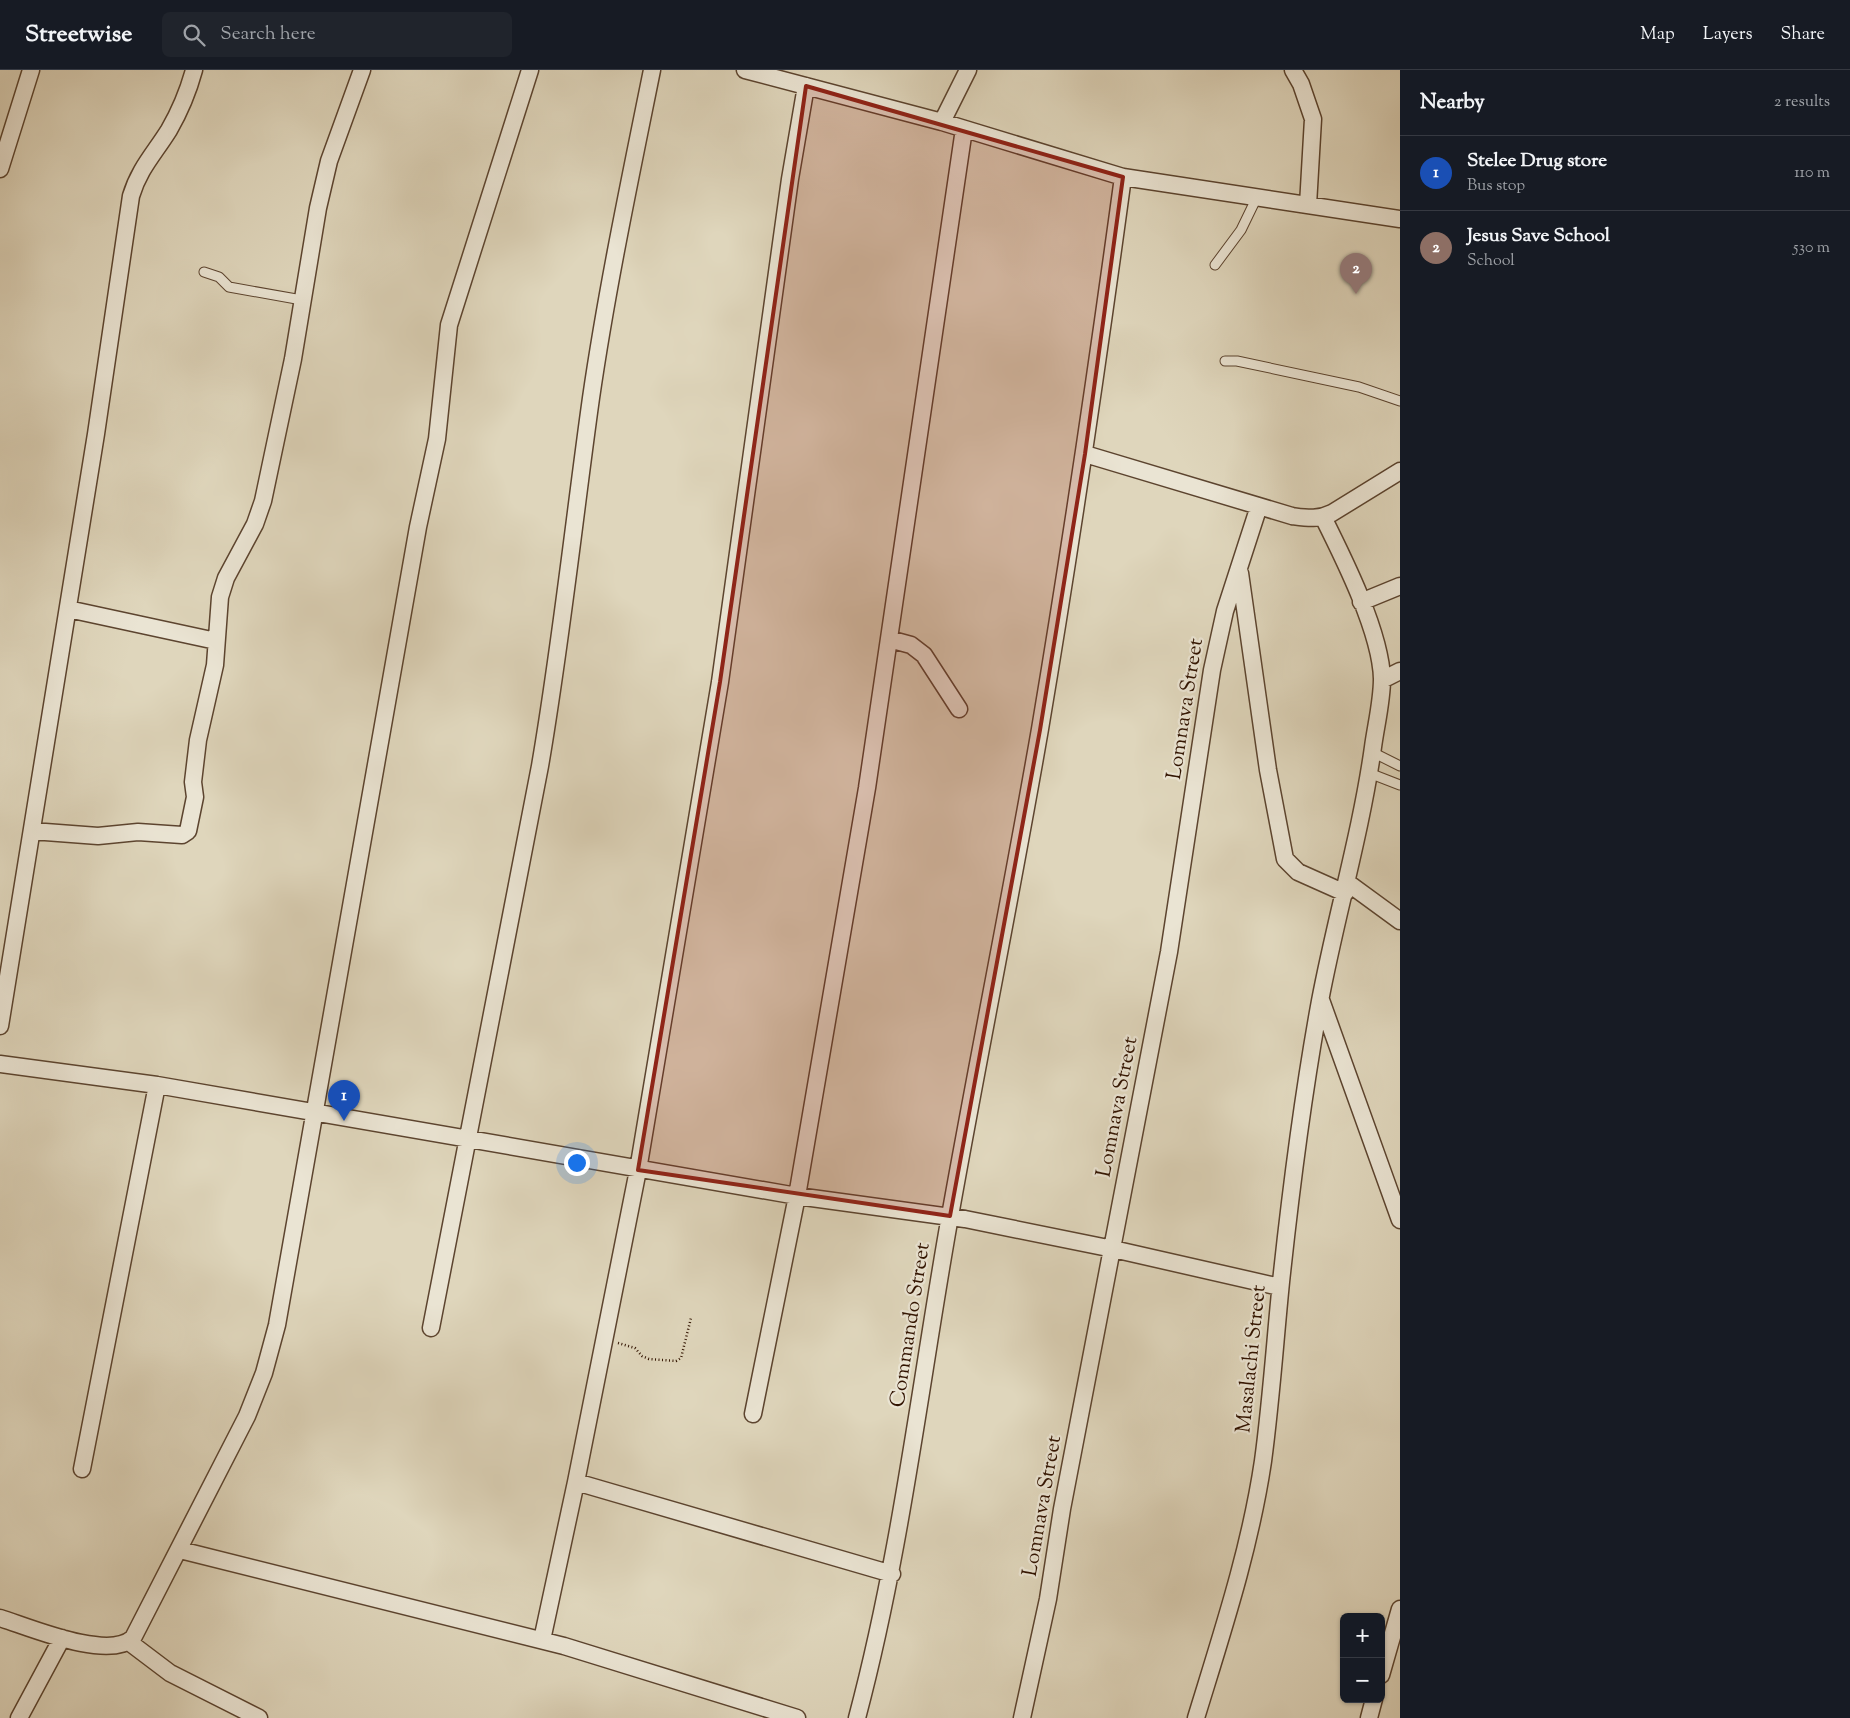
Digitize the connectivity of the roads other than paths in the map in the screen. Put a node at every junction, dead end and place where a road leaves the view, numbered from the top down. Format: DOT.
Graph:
graph roads {
  1 [pos="31,70"];
  2 [pos="194,70"];
  3 [pos="362,70"];
  4 [pos="530,70"];
  5 [pos="652,70"];
  6 [pos="745,70"];
  7 [pos="968,70"];
  8 [pos="1293,70"];
  9 [pos="797,80"];
  10 [pos="942,122"];
  11 [pos="964,129"];
  12 [pos="0,169"];
  13 [pos="1123,177"];
  14 [pos="1257,197"];
  15 [pos="1308,205"];
  16 [pos="1400,218"];
  17 [pos="1215,265"];
  18 [pos="204,272"];
  19 [pos="302,300"];
  20 [pos="1224,361"];
  21 [pos="1400,401"];
  22 [pos="1085,454"];
  23 [pos="1400,471"];
  24 [pos="1259,506"];
  25 [pos="1323,517"];
  26 [pos="1239,568"];
  27 [pos="1400,586"];
  28 [pos="1361,602"];
  29 [pos="68,609"];
  30 [pos="889,638"];
  31 [pos="216,641"];
  32 [pos="1400,671"];
  33 [pos="1382,680"];
  34 [pos="959,709"];
  35 [pos="1372,752"];
  36 [pos="1400,766"];
  37 [pos="1369,774"];
  38 [pos="1400,785"];
  39 [pos="32,831"];
  40 [pos="1346,888"];
  41 [pos="1400,921"];
  42 [pos="1321,998"];
  43 [pos="0,1026"];
  44 [pos="0,1064"];
  45 [pos="158,1085"];
  46 [pos="316,1112"];
  47 [pos="468,1141"];
  48 [pos="638,1170"];
  49 [pos="797,1196"];
  50 [pos="950,1216"];
  51 [pos="1400,1220"];
  52 [pos="1113,1249"];
  53 [pos="1280,1287"];
  54 [pos="431,1328"];
  55 [pos="753,1414"];
  56 [pos="82,1469"];
  57 [pos="576,1482"];
  58 [pos="180,1550"];
  59 [pos="892,1574"];
  60 [pos="1400,1609"];
  61 [pos="0,1618"];
  62 [pos="62,1638"];
  63 [pos="542,1640"];
  64 [pos="129,1642"];
  65 [pos="1385,1661"];
  66 [pos="1373,1703"];
  67 [pos="19,1718"];
  68 [pos="259,1718"];
  69 [pos="797,1718"];
  70 [pos="857,1718"];
  71 [pos="1022,1718"];
  72 [pos="1196,1718"];
  73 [pos="1369,1718"];
  1 -- 12 [label="street"];
  2 -- 29 [label="street"];
  3 -- 19 [label="street"];
  4 -- 46 [label="street"];
  5 -- 47 [label="street"];
  6 -- 9 [label="street"];
  7 -- 10 [label="street"];
  8 -- 15 [label="street"];
  9 -- 10 [label="street"];
  9 -- 48 [label="street"];
  10 -- 11 [label="street"];
  11 -- 13 [label="street"];
  11 -- 30 [label="street"];
  13 -- 14 [label="street"];
  13 -- 22 [label="street, Commando Street"];
  14 -- 15 [label="street"];
  14 -- 17 [label="lane"];
  15 -- 16 [label="street"];
  18 -- 19 [label="lane"];
  19 -- 31 [label="street"];
  20 -- 21 [label="lane"];
  22 -- 24 [label="street"];
  22 -- 50 [label="street, Commando Street"];
  23 -- 25 [label="street"];
  24 -- 25 [label="street"];
  24 -- 26 [label="street, Lomnava Street"];
  25 -- 28 [label="street, Masalachi Street"];
  26 -- 40 [label="street"];
  26 -- 52 [label="street, Lomnava Street"];
  27 -- 28 [label="street"];
  28 -- 33 [label="street, Masalachi Street"];
  29 -- 31 [label="street"];
  29 -- 39 [label="street"];
  30 -- 34 [label="street"];
  30 -- 49 [label="street"];
  31 -- 39 [label="street"];
  32 -- 33 [label="street"];
  33 -- 35 [label="street, Masalachi Street"];
  35 -- 36 [label="lane"];
  35 -- 37 [label="street, Masalachi Street"];
  37 -- 38 [label="lane"];
  37 -- 40 [label="street, Masalachi Street"];
  39 -- 43 [label="street"];
  40 -- 41 [label="street"];
  40 -- 42 [label="street, Masalachi Street"];
  42 -- 51 [label="street"];
  42 -- 53 [label="street, Masalachi Street"];
  44 -- 45 [label="street"];
  45 -- 46 [label="street"];
  45 -- 56 [label="street"];
  46 -- 47 [label="street"];
  46 -- 58 [label="street"];
  47 -- 48 [label="street"];
  47 -- 54 [label="street"];
  48 -- 49 [label="street"];
  48 -- 57 [label="street"];
  49 -- 50 [label="street"];
  49 -- 55 [label="street"];
  50 -- 52 [label="street"];
  50 -- 59 [label="street, Commando Street"];
  52 -- 53 [label="street"];
  52 -- 71 [label="street, Lomnava Street"];
  53 -- 72 [label="street, Masalachi Street"];
  57 -- 59 [label="street"];
  57 -- 63 [label="street"];
  58 -- 63 [label="street"];
  58 -- 64 [label="street"];
  59 -- 70 [label="street, Commando Street"];
  60 -- 65 [label="street"];
  61 -- 62 [label="street"];
  62 -- 64 [label="street"];
  62 -- 67 [label="street"];
  63 -- 69 [label="street"];
  64 -- 68 [label="street"];
  66 -- 73 [label="street"];
}
